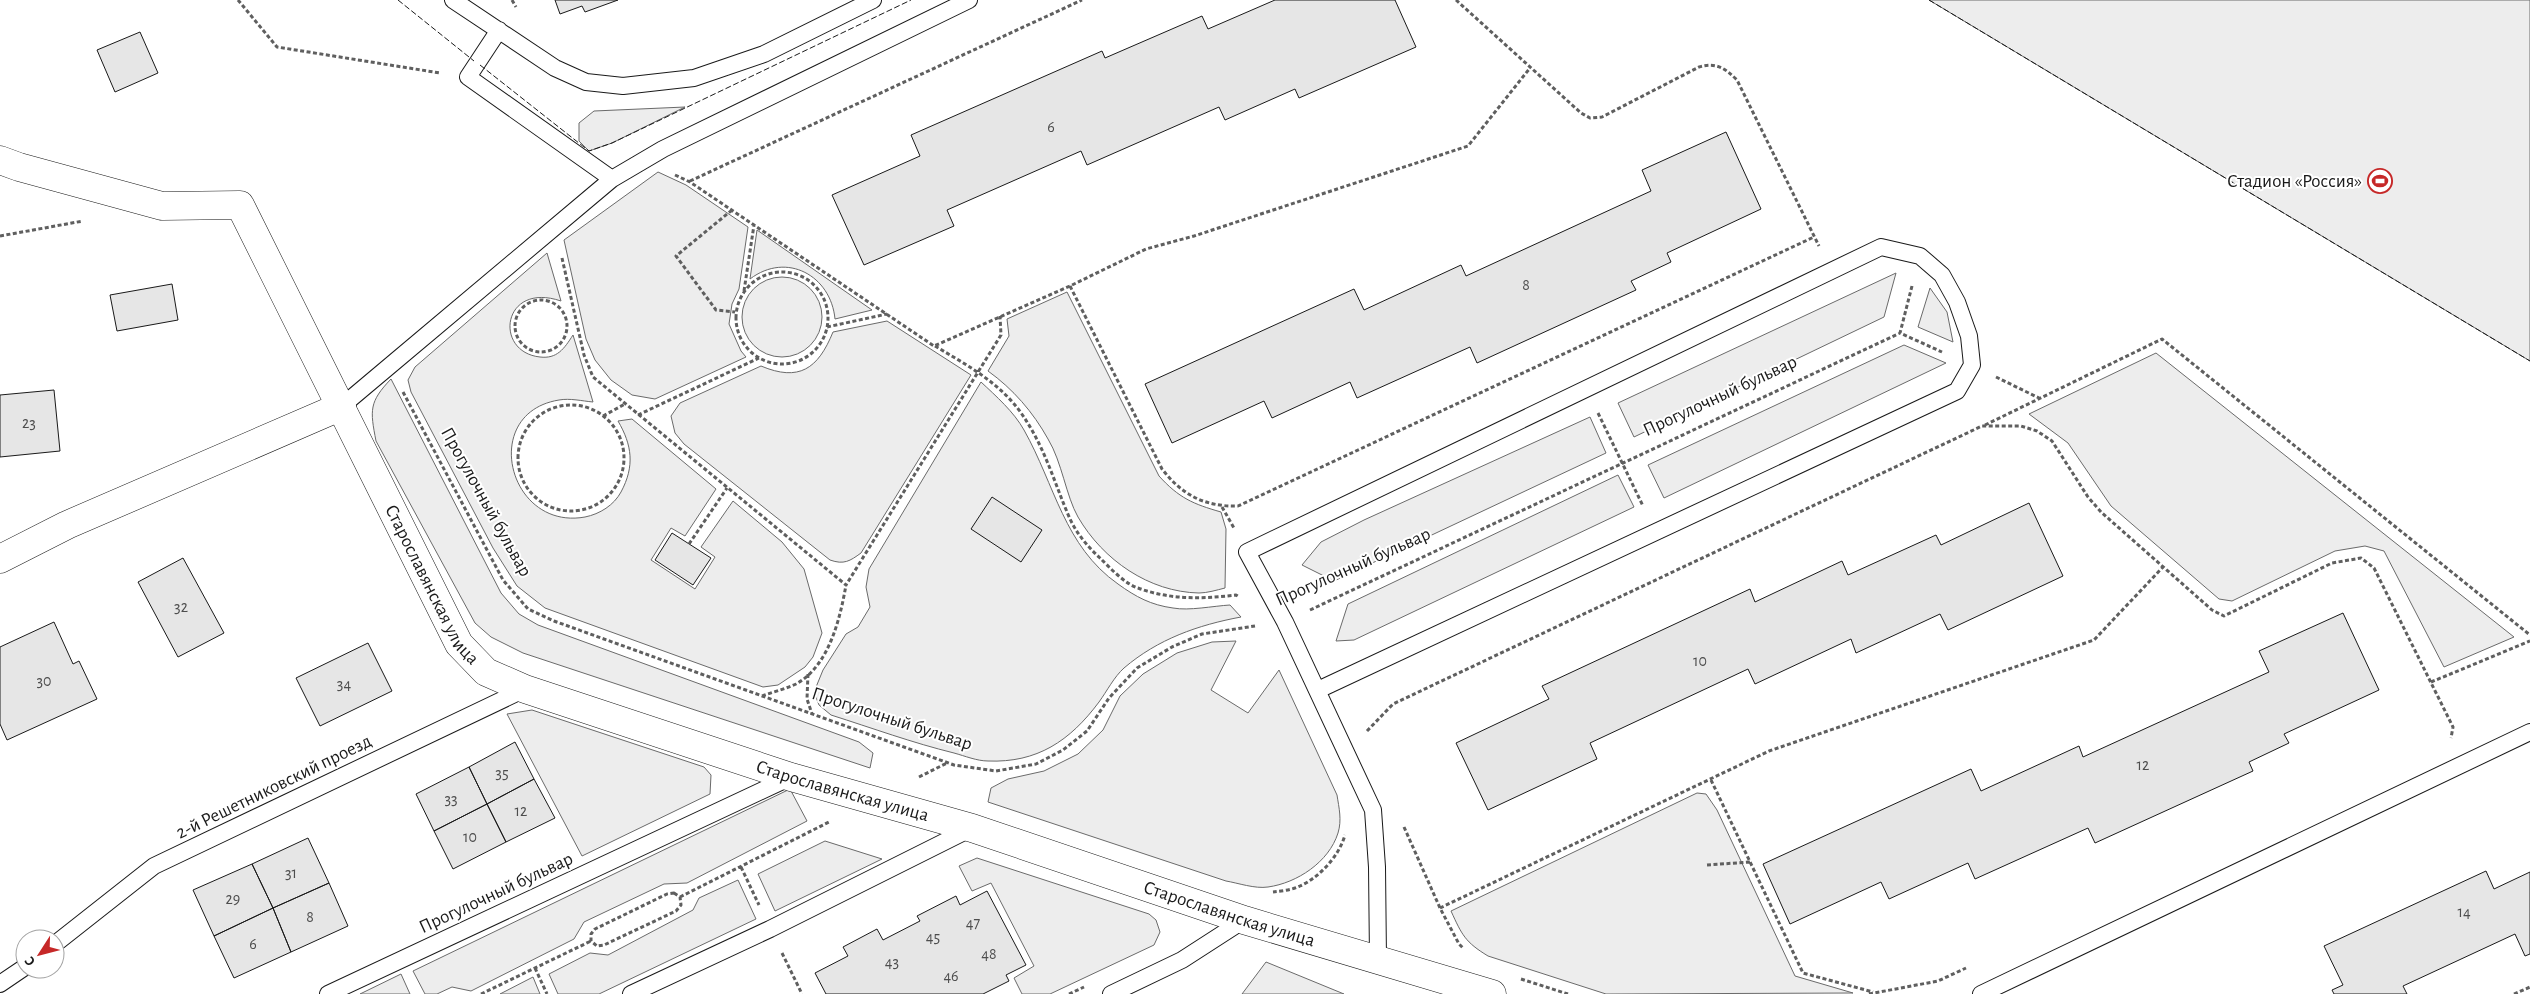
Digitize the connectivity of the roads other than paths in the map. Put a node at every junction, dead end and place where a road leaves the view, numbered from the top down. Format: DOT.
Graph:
graph roads {
  1 [pos="452,0"];
  2 [pos="873,0"];
  3 [pos="969,0"];
  4 [pos="499,30"];
  5 [pos="0,160"];
  6 [pos="612,180"];
  7 [pos="342,406"];
  8 [pos="0,559"];
  9 [pos="525,689"];
  10 [pos="1318,690"];
  11 [pos="2530,732"];
  12 [pos="791,777"];
  13 [pos="972,828"];
  14 [pos="1244,920"];
  15 [pos="65,936"];
  16 [pos="1378,959"];
  17 [pos="15,974"];
  18 [pos="0,984"];
  19 [pos="328,994"];
  20 [pos="631,994"];
  21 [pos="1111,994"];
  22 [pos="1492,994"];
  23 [pos="1980,994"];
  1 -- 4 [label="lane"];
  2 -- 4 [label="lane"];
  3 -- 6 [label="lane"];
  4 -- 6 [label="lane"];
  5 -- 7 [label="street, Старославянская улица"];
  6 -- 7 [label="lane"];
  7 -- 8 [label="street"];
  7 -- 9 [label="street, Старославянская улица"];
  9 -- 12 [label="street, Старославянская улица"];
  9 -- 15 [label="lane, 2-й Решетниковский проезд"];
  10 -- 10 [label="lane"];
  10 -- 16 [label="lane"];
  11 -- 23 [label="lane"];
  12 -- 13 [label="street, Старославянская улица"];
  12 -- 19 [label="lane, Прогулочный бульвар"];
  13 -- 14 [label="street, Старославянская улица"];
  13 -- 20 [label="lane"];
  14 -- 16 [label="street, Старославянская улица"];
  14 -- 21 [label="lane"];
  16 -- 22 [label="street, Старославянская улица"];
  17 -- 18 [label="lane"];
}
